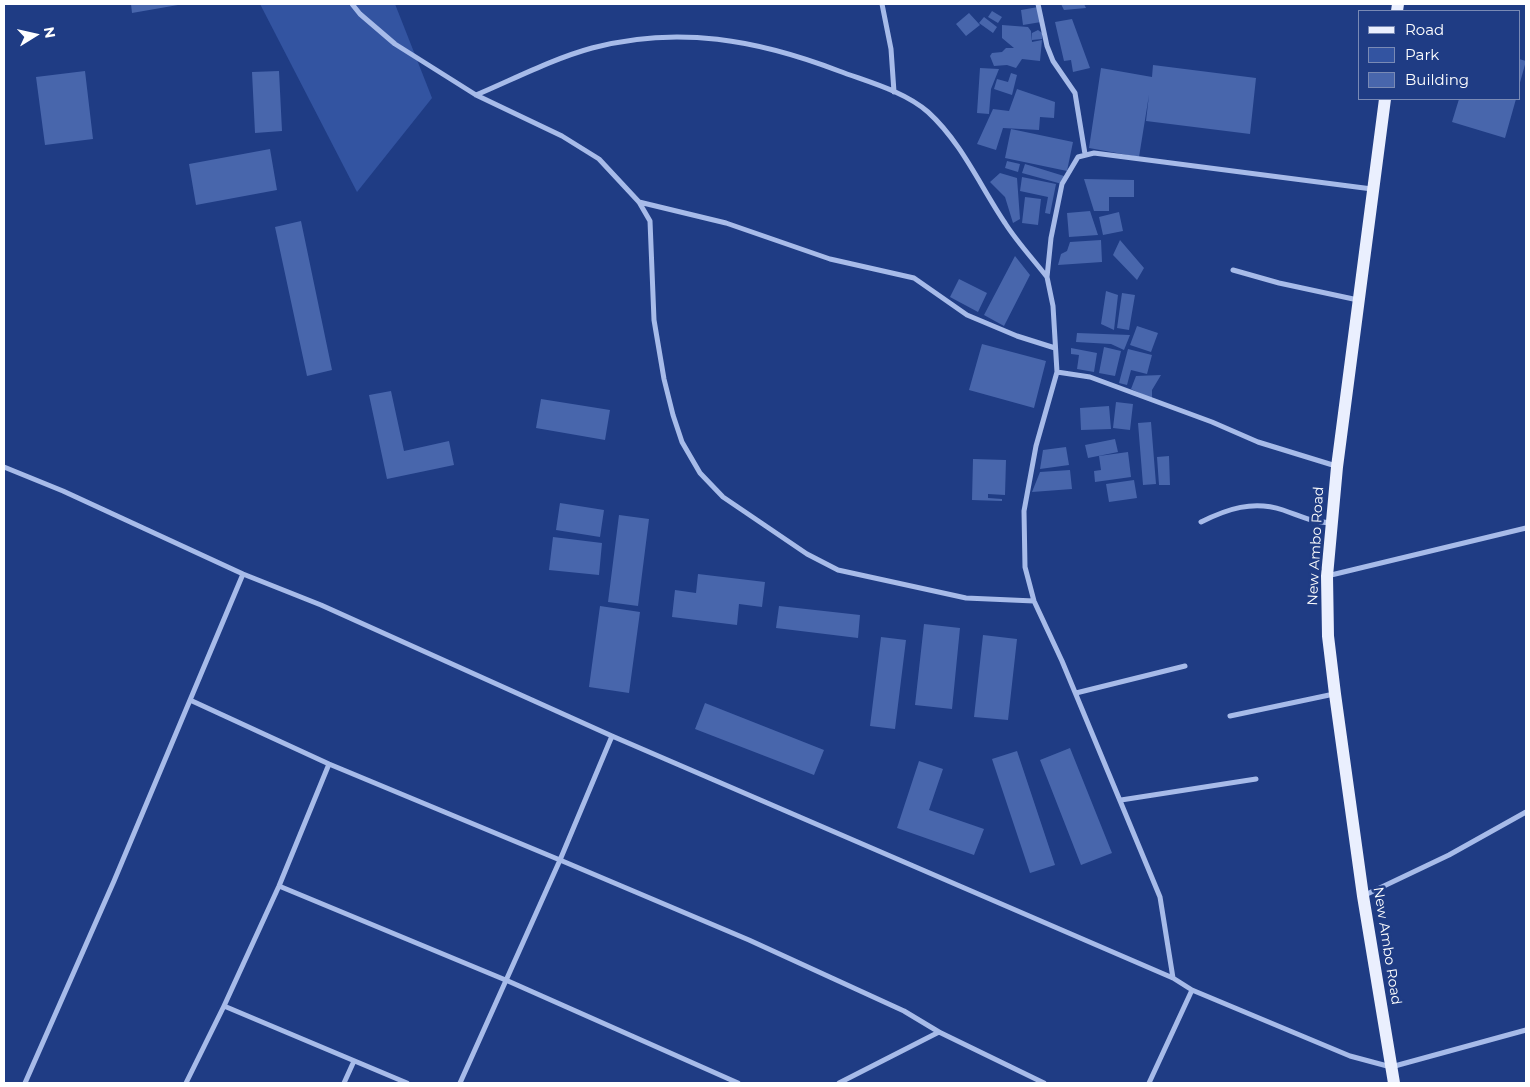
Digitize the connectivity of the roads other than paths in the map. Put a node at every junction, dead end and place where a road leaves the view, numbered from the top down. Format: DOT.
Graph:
graph roads {
  1 [pos="352,4"];
  2 [pos="882,4"];
  3 [pos="1038,4"];
  4 [pos="894,92"];
  5 [pos="476,95"];
  6 [pos="1385,100"];
  7 [pos="1085,154"];
  8 [pos="1373,190"];
  9 [pos="639,202"];
  10 [pos="1233,270"];
  11 [pos="1047,277"];
  12 [pos="1358,300"];
  13 [pos="1055,348"];
  14 [pos="1057,372"];
  15 [pos="1337,466"];
  16 [pos="4,467"];
  17 [pos="1201,522"];
  18 [pos="1330,523"];
  19 [pos="1526,528"];
  20 [pos="243,574"];
  21 [pos="1327,576"];
  22 [pos="1034,601"];
  23 [pos="1185,666"];
  24 [pos="1076,693"];
  25 [pos="1335,694"];
  26 [pos="190,700"];
  27 [pos="1230,716"];
  28 [pos="612,736"];
  29 [pos="328,764"];
  30 [pos="1256,779"];
  31 [pos="1121,800"];
  32 [pos="1526,812"];
  33 [pos="560,860"];
  34 [pos="279,886"];
  35 [pos="1363,896"];
  36 [pos="1173,978"];
  37 [pos="508,981"];
  38 [pos="1192,990"];
  39 [pos="224,1006"];
  40 [pos="1526,1030"];
  41 [pos="939,1032"];
  42 [pos="354,1061"];
  43 [pos="1391,1067"];
  44 [pos="25,1083"];
  45 [pos="186,1083"];
  46 [pos="344,1083"];
  47 [pos="407,1083"];
  48 [pos="460,1083"];
  49 [pos="738,1083"];
  50 [pos="839,1083"];
  51 [pos="1044,1083"];
  52 [pos="1148,1083"];
  53 [pos="1394,1083"];
  1 -- 5 [label="street"];
  2 -- 4 [label="street"];
  3 -- 7 [label="street"];
  4 -- 5 [label="street"];
  4 -- 11 [label="street"];
  5 -- 9 [label="street"];
  6 -- 8 [label="main road, New Ambo Road"];
  7 -- 8 [label="street"];
  7 -- 11 [label="street"];
  8 -- 12 [label="main road, New Ambo Road"];
  9 -- 13 [label="street"];
  9 -- 22 [label="street"];
  10 -- 12 [label="street"];
  11 -- 13 [label="street"];
  12 -- 15 [label="main road, New Ambo Road"];
  13 -- 14 [label="street"];
  14 -- 15 [label="street"];
  14 -- 22 [label="street"];
  15 -- 18 [label="main road, New Ambo Road"];
  16 -- 20 [label="street"];
  17 -- 18 [label="street"];
  18 -- 21 [label="main road, New Ambo Road"];
  19 -- 21 [label="street"];
  20 -- 26 [label="street"];
  20 -- 28 [label="street"];
  21 -- 25 [label="main road, New Ambo Road"];
  22 -- 24 [label="street"];
  23 -- 24 [label="street"];
  24 -- 31 [label="street"];
  25 -- 27 [label="street"];
  25 -- 35 [label="main road, New Ambo Road"];
  26 -- 29 [label="street"];
  26 -- 44 [label="street"];
  28 -- 33 [label="street"];
  28 -- 36 [label="street"];
  29 -- 33 [label="street"];
  29 -- 34 [label="street"];
  30 -- 31 [label="street"];
  31 -- 36 [label="street"];
  32 -- 35 [label="street"];
  33 -- 37 [label="street"];
  33 -- 41 [label="street"];
  34 -- 37 [label="street"];
  34 -- 39 [label="street"];
  35 -- 43 [label="main road, New Ambo Road"];
  36 -- 38 [label="street"];
  37 -- 48 [label="street"];
  37 -- 49 [label="street"];
  38 -- 43 [label="street"];
  38 -- 52 [label="street"];
  39 -- 42 [label="street"];
  39 -- 45 [label="street"];
  40 -- 43 [label="street"];
  41 -- 50 [label="street"];
  41 -- 51 [label="street"];
  42 -- 46 [label="street"];
  42 -- 47 [label="street"];
  43 -- 53 [label="main road, New Ambo Road"];
}
